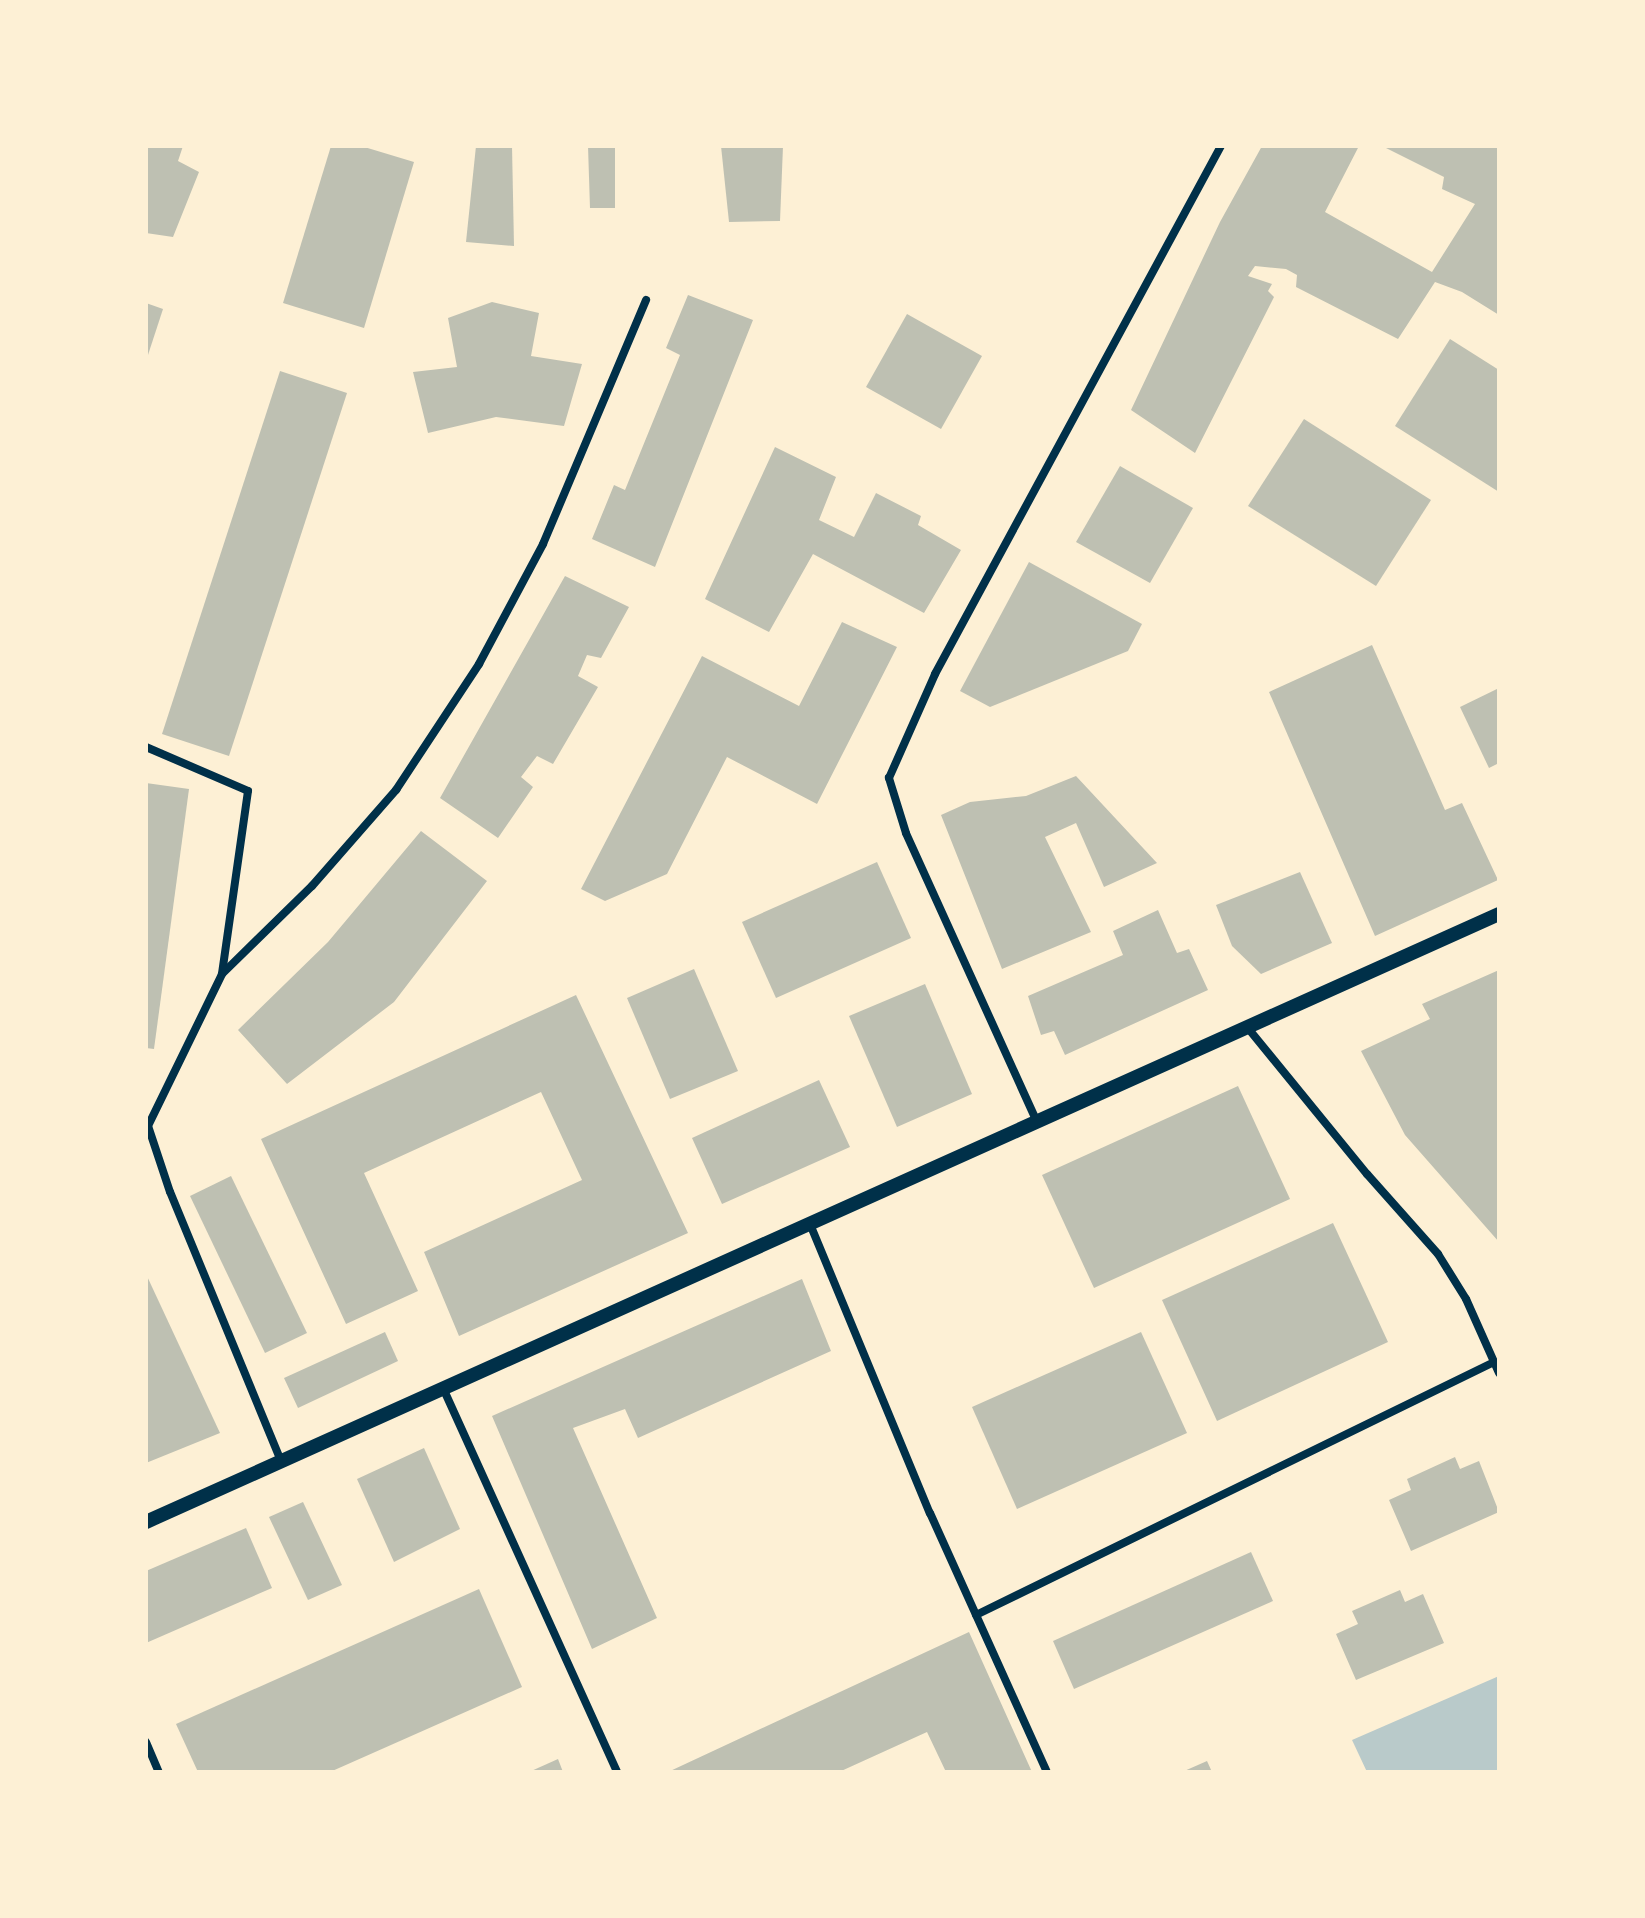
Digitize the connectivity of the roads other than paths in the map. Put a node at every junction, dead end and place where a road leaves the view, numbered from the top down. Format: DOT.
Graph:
graph roads {
  1 [pos="1221,146"];
  2 [pos="646,300"];
  3 [pos="146,747"];
  4 [pos="1499,914"];
  5 [pos="222,974"];
  6 [pos="1247,1027"];
  7 [pos="1037,1122"];
  8 [pos="148,1126"];
  9 [pos="810,1224"];
  10 [pos="1494,1362"];
  11 [pos="1499,1373"];
  12 [pos="443,1388"];
  13 [pos="281,1461"];
  14 [pos="146,1522"];
  15 [pos="976,1615"];
  16 [pos="146,1742"];
  17 [pos="159,1772"];
  18 [pos="617,1772"];
  19 [pos="1047,1772"];
  1 -- 7 [label="street"];
  2 -- 5 [label="street"];
  3 -- 5 [label="street"];
  4 -- 6 [label="street"];
  5 -- 8 [label="street"];
  6 -- 7 [label="street"];
  6 -- 10 [label="street"];
  7 -- 9 [label="street"];
  8 -- 13 [label="street"];
  9 -- 12 [label="street"];
  9 -- 15 [label="street"];
  10 -- 11 [label="street"];
  10 -- 15 [label="street"];
  12 -- 13 [label="street"];
  12 -- 18 [label="street"];
  13 -- 14 [label="street"];
  15 -- 19 [label="street"];
  16 -- 17 [label="street"];
}
